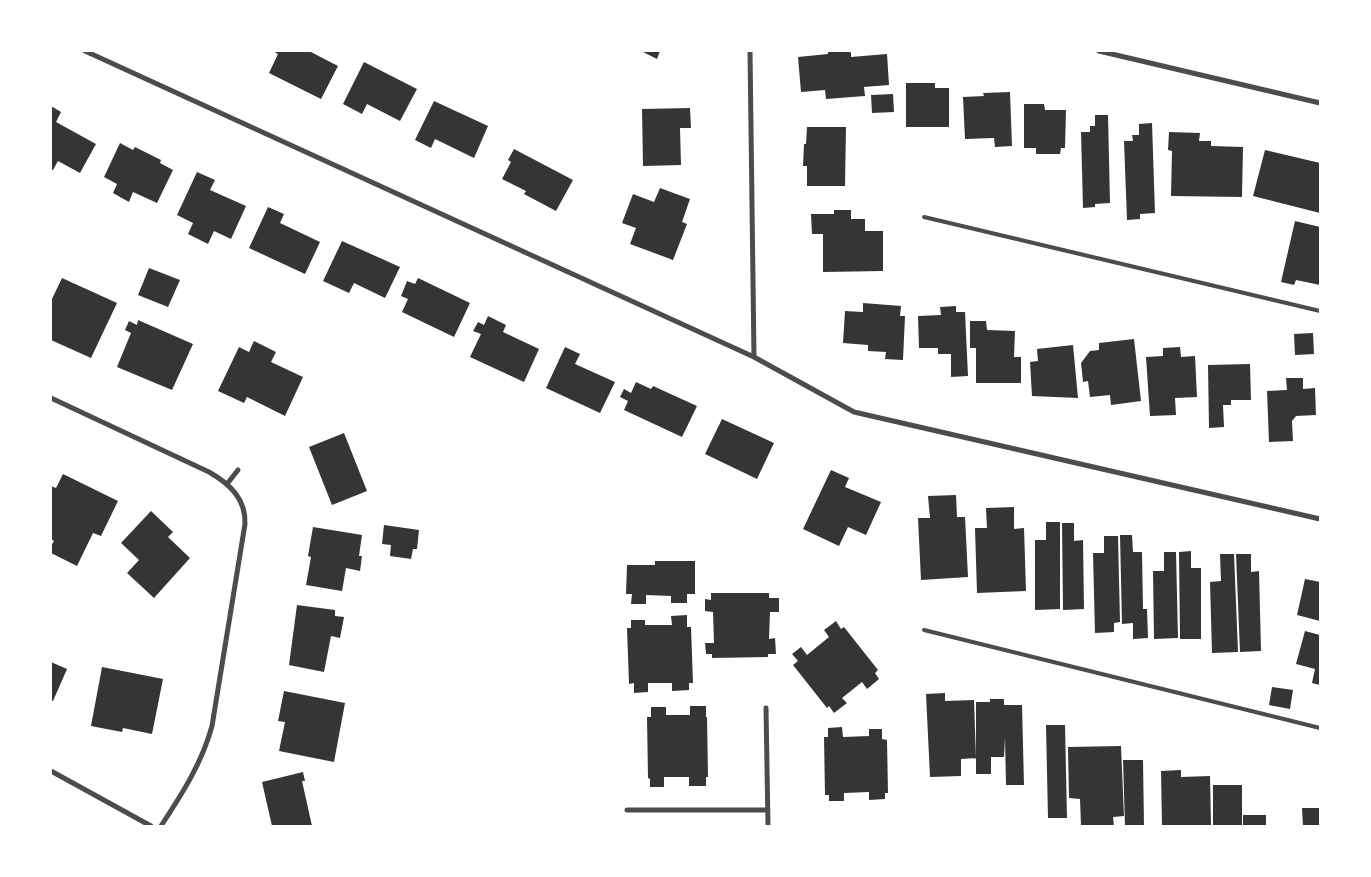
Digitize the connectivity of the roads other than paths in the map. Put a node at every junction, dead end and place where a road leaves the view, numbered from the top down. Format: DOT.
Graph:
graph roads {
  1 [pos="84,51"];
  2 [pos="750,51"];
  3 [pos="1099,51"];
  4 [pos="1320,103"];
  5 [pos="924,217"];
  6 [pos="1320,311"];
  7 [pos="754,357"];
  8 [pos="51,398"];
  9 [pos="238,470"];
  10 [pos="227,484"];
  11 [pos="1320,519"];
  12 [pos="924,630"];
  13 [pos="766,708"];
  14 [pos="1320,728"];
  15 [pos="51,771"];
  16 [pos="627,810"];
  17 [pos="767,810"];
  18 [pos="151,826"];
  19 [pos="161,826"];
  20 [pos="768,826"];
  1 -- 7 [label="street"];
  2 -- 7 [label="street"];
  3 -- 4 [label="street"];
  5 -- 6 [label="lane"];
  7 -- 11 [label="street"];
  8 -- 10 [label="street"];
  9 -- 10 [label="street"];
  10 -- 19 [label="street"];
  12 -- 14 [label="lane"];
  13 -- 17 [label="street"];
  15 -- 18 [label="street"];
  16 -- 17 [label="street"];
  17 -- 20 [label="street"];
}
